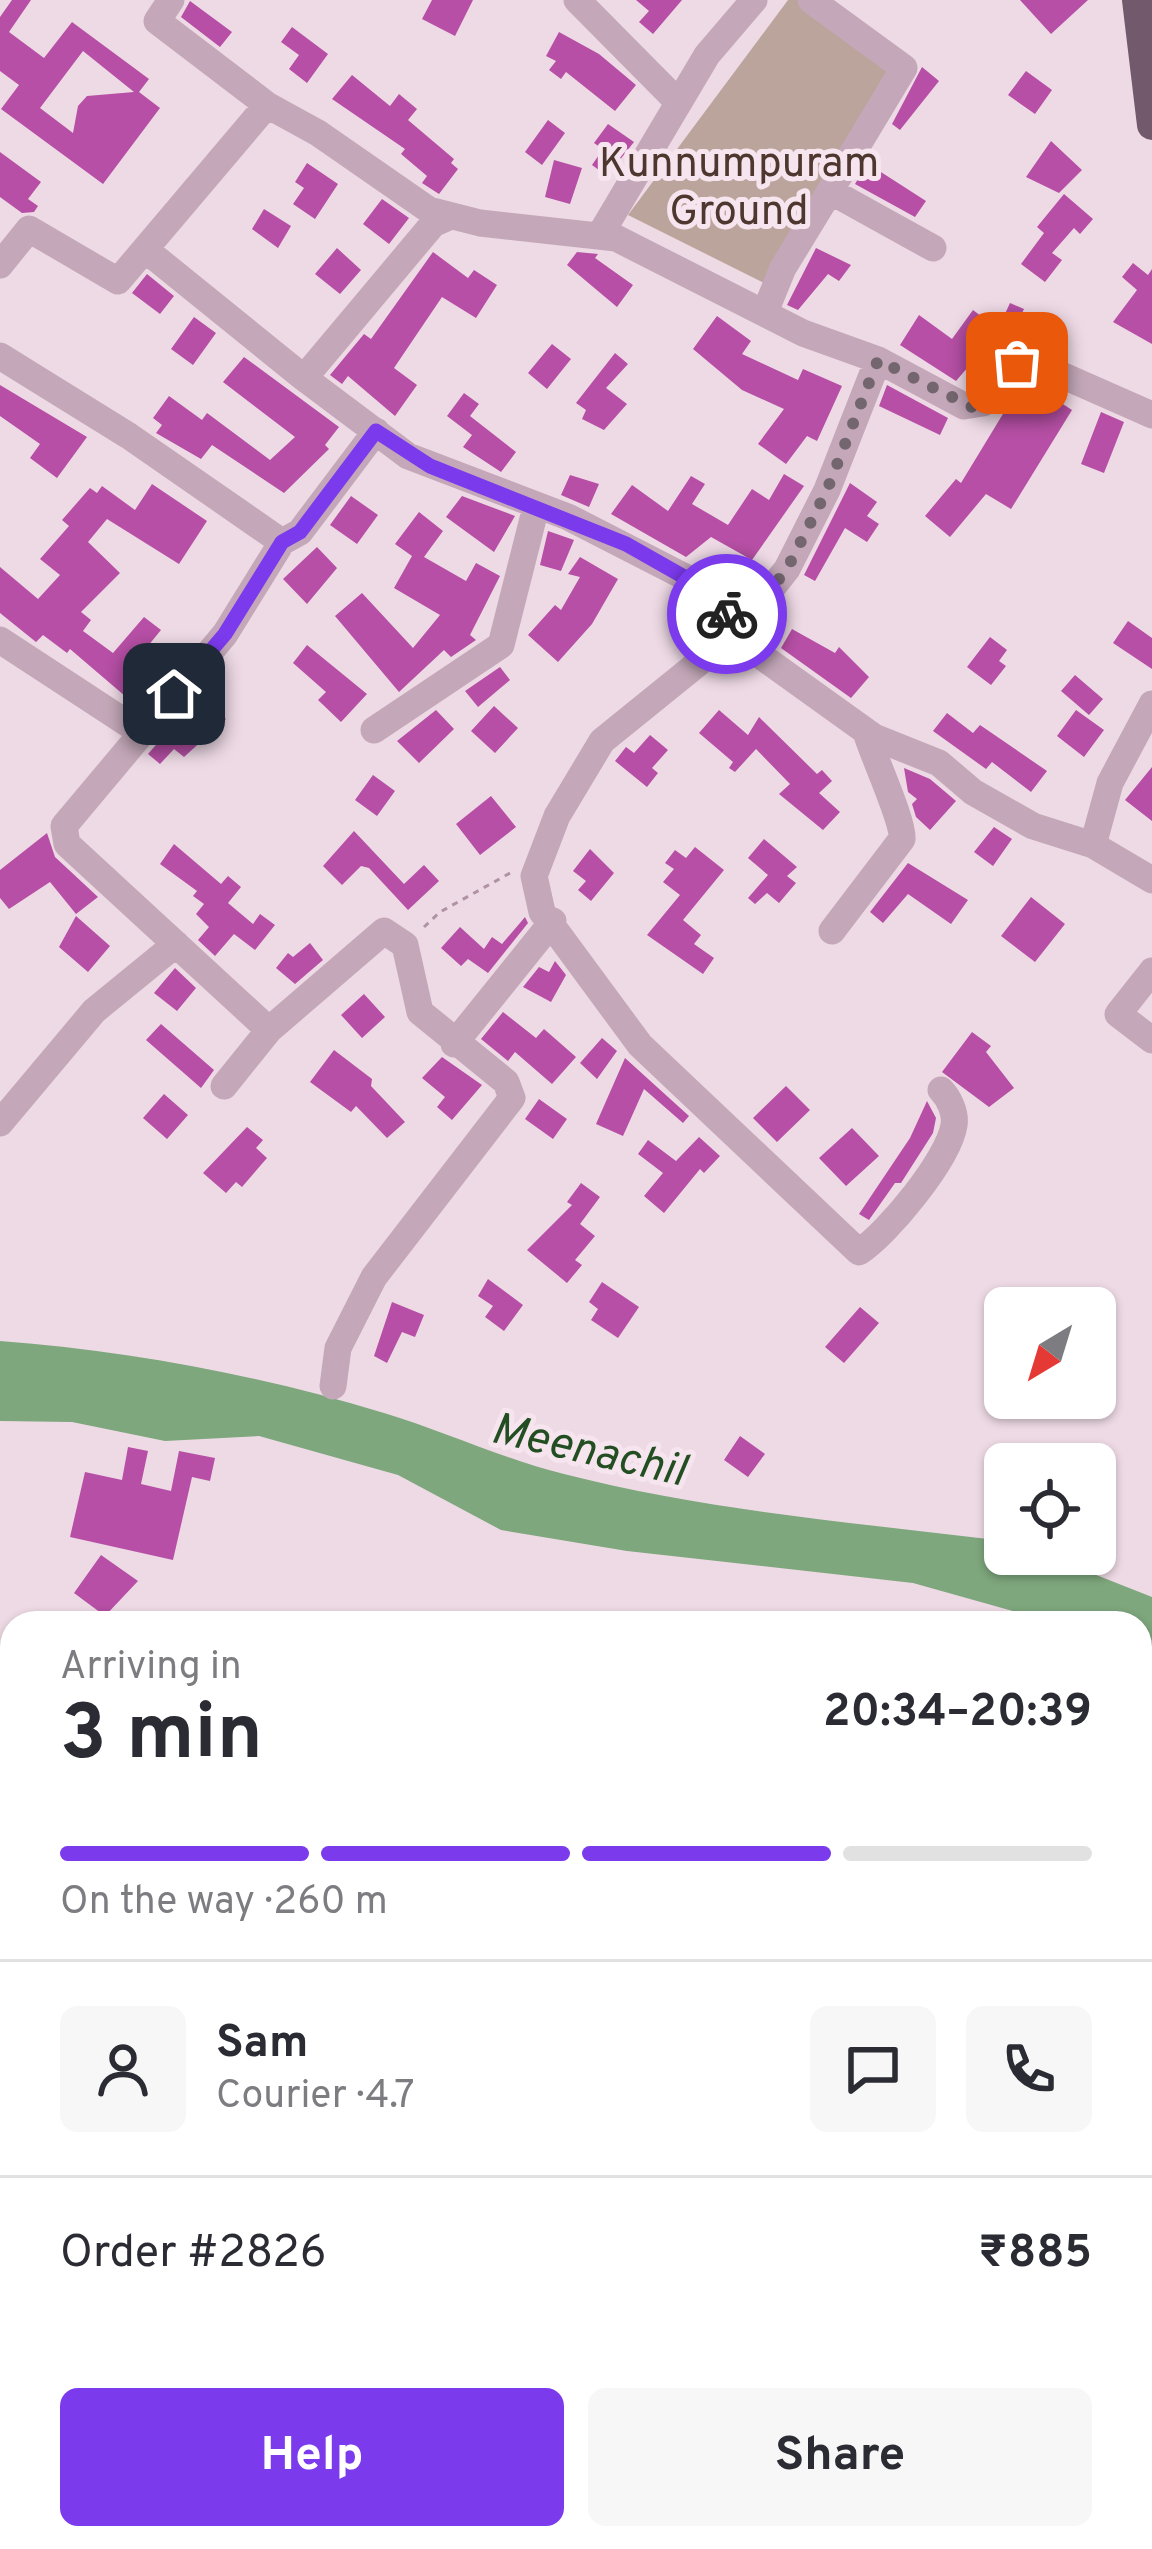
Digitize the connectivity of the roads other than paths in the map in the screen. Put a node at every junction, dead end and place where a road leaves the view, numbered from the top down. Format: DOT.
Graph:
graph roads {
  1 [pos="171,0"];
  2 [pos="577,0"];
  3 [pos="754,0"];
  4 [pos="811,0"];
  5 [pos="1137,0"];
  6 [pos="678,102"];
  7 [pos="267,105"];
  8 [pos="1152,125"];
  9 [pos="830,191"];
  10 [pos="451,216"];
  11 [pos="600,235"];
  12 [pos="933,248"];
  13 [pos="147,251"];
  14 [pos="0,265"];
  15 [pos="765,312"];
  16 [pos="0,356"];
  17 [pos="878,360"];
  18 [pos="304,378"];
  19 [pos="1152,415"];
  20 [pos="376,431"];
  21 [pos="536,507"];
  22 [pos="282,542"];
  23 [pos="738,631"];
  24 [pos="0,640"];
  25 [pos="1152,704"];
  26 [pos="374,730"];
  27 [pos="866,732"];
  28 [pos="142,733"];
  29 [pos="1093,845"];
  30 [pos="1152,880"];
  31 [pos="553,921"];
  32 [pos="832,931"];
  33 [pos="176,944"];
  34 [pos="1152,971"];
  35 [pos="269,1030"];
  36 [pos="1152,1040"];
  37 [pos="454,1044"];
  38 [pos="224,1086"];
  39 [pos="941,1090"];
  40 [pos="0,1124"];
  41 [pos="334,1386"];
  1 -- 7 [label="street"];
  2 -- 6 [label="street"];
  3 -- 6 [label="street"];
  4 -- 9 [label="street"];
  5 -- 8 [label="main road"];
  6 -- 11 [label="street"];
  7 -- 10 [label="street"];
  7 -- 13 [label="street"];
  9 -- 12 [label="street"];
  9 -- 15 [label="street"];
  10 -- 11 [label="street"];
  10 -- 18 [label="street"];
  11 -- 15 [label="street"];
  13 -- 14 [label="street"];
  13 -- 18 [label="street"];
  15 -- 17 [label="street"];
  16 -- 22 [label="street"];
  17 -- 19 [label="street"];
  17 -- 23 [label="street"];
  18 -- 20 [label="street"];
  20 -- 21 [label="street"];
  20 -- 22 [label="street"];
  21 -- 23 [label="street"];
  21 -- 26 [label="street"];
  22 -- 28 [label="street"];
  23 -- 27 [label="street"];
  23 -- 31 [label="street"];
  24 -- 28 [label="street"];
  25 -- 29 [label="street"];
  27 -- 29 [label="street"];
  27 -- 32 [label="street"];
  28 -- 33 [label="street"];
  29 -- 30 [label="street"];
  31 -- 37 [label="street"];
  31 -- 39 [label="street"];
  33 -- 35 [label="street"];
  33 -- 40 [label="street"];
  34 -- 36 [label="street"];
  35 -- 37 [label="street"];
  35 -- 38 [label="street"];
  37 -- 41 [label="street"];
}
